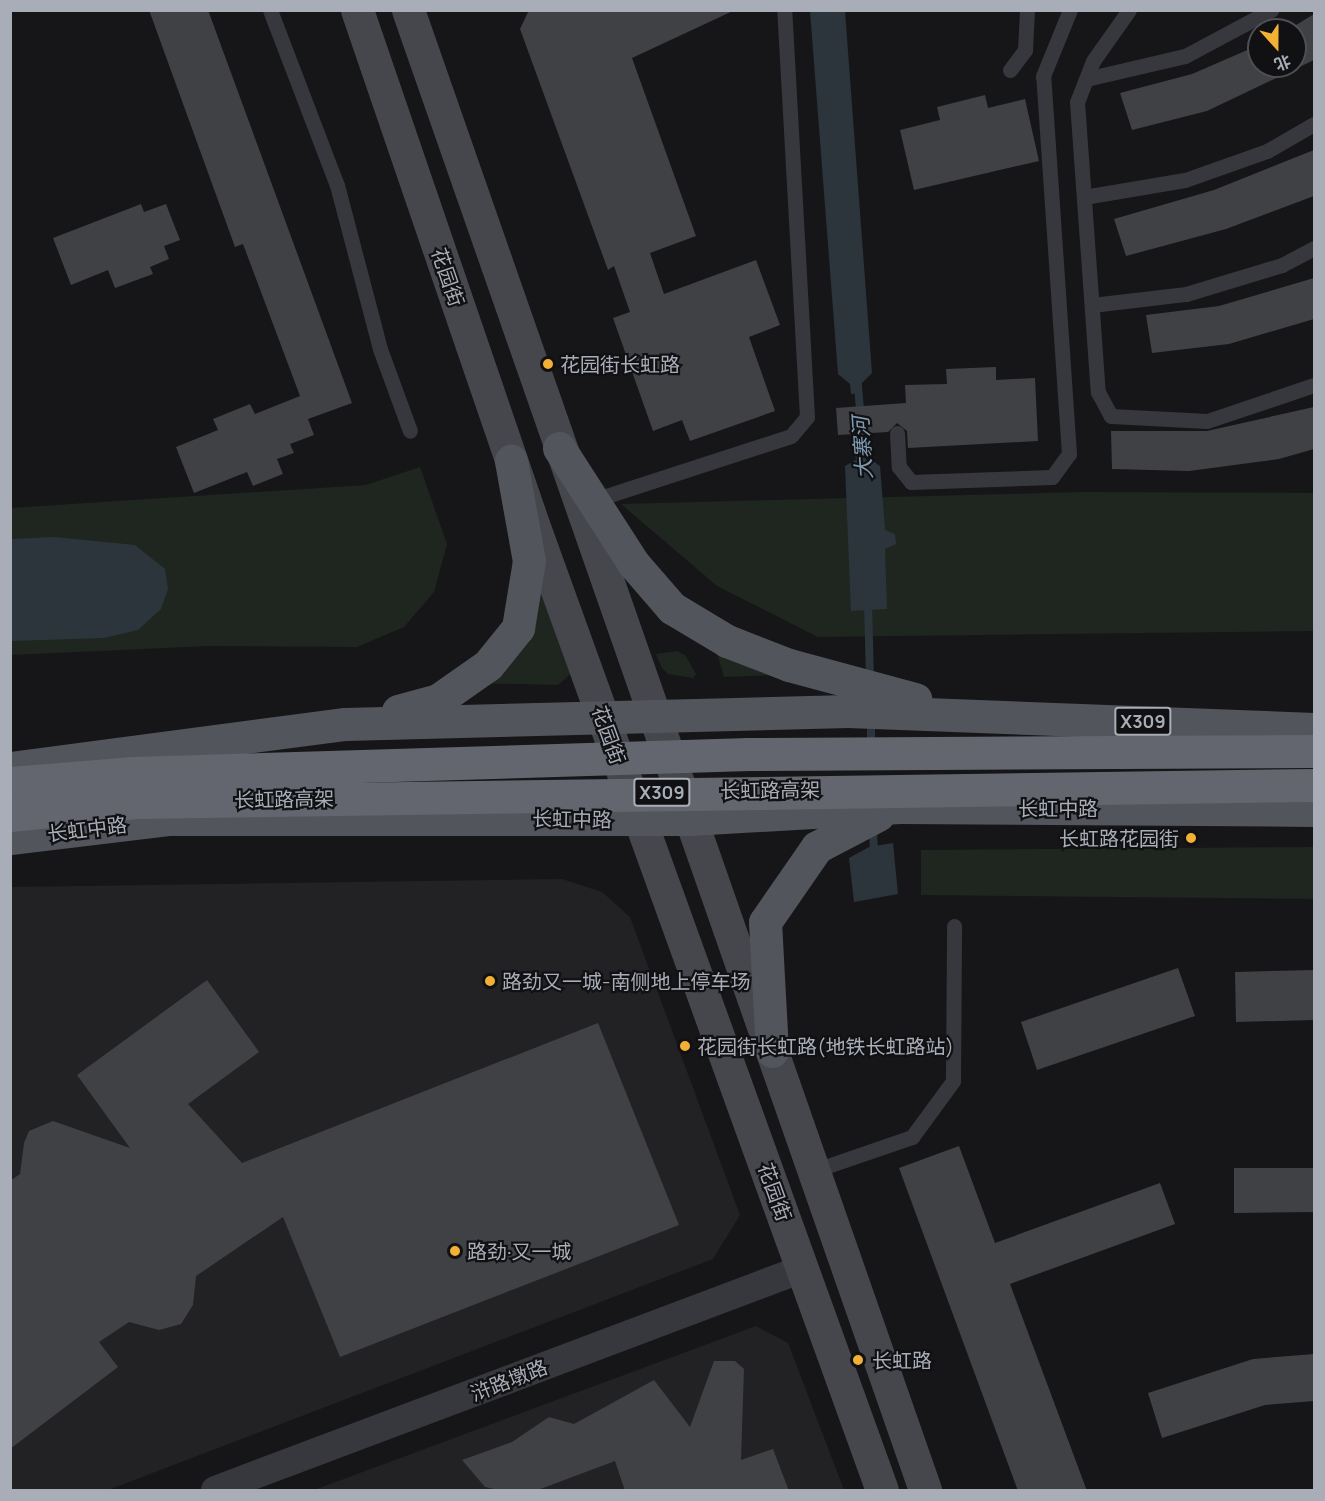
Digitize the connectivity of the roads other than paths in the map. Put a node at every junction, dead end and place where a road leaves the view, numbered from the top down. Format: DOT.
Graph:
graph roads {
  1 [pos="270,10"];
  2 [pos="357,10"];
  3 [pos="408,10"];
  4 [pos="784,10"];
  5 [pos="1027,10"];
  6 [pos="1070,10"];
  7 [pos="1129,10"];
  8 [pos="1271,10"];
  9 [pos="1010,70"];
  10 [pos="1086,79"];
  11 [pos="1314,124"];
  12 [pos="1084,197"];
  13 [pos="1314,248"];
  14 [pos="1092,305"];
  15 [pos="1314,385"];
  16 [pos="410,431"];
  17 [pos="897,433"];
  18 [pos="511,461"];
  19 [pos="585,503"];
  20 [pos="846,697"];
  21 [pos="1314,709"];
  22 [pos="972,713"];
  23 [pos="654,715"];
  24 [pos="603,717"];
  25 [pos="505,720"];
  26 [pos="345,724"];
  27 [pos="1314,729"];
  28 [pos="1314,751"];
  29 [pos="58,762"];
  30 [pos="10,763"];
  31 [pos="10,768"];
  32 [pos="10,783"];
  33 [pos="1314,785"];
  34 [pos="1314,810"];
  35 [pos="10,815"];
  36 [pos="860,816"];
  37 [pos="510,818"];
  38 [pos="690,819"];
  39 [pos="640,820"];
  40 [pos="10,838"];
  41 [pos="954,926"];
  42 [pos="772,1051"];
  43 [pos="813,1171"];
  44 [pos="802,1269"];
  45 [pos="215,1491"];
  46 [pos="882,1491"];
  47 [pos="925,1491"];
  1 -- 16 [label="lane"];
  2 -- 18 [label="main road, 花园街"];
  3 -- 19 [label="main road"];
  4 -- 19 [label="lane"];
  5 -- 9 [label="lane"];
  6 -- 17 [label="lane"];
  7 -- 10 [label="lane"];
  8 -- 10 [label="lane"];
  10 -- 12 [label="lane"];
  11 -- 12 [label="lane"];
  12 -- 14 [label="lane"];
  13 -- 14 [label="lane"];
  14 -- 15 [label="lane"];
  18 -- 24 [label="main road, 花园街"];
  18 -- 26 [label="main road"];
  19 -- 20 [label="main road"];
  19 -- 23 [label="main road"];
  20 -- 22 [label="main road"];
  20 -- 23 [label="main road"];
  21 -- 22 [label="main road"];
  22 -- 27 [label="main road, X309"];
  23 -- 24 [label="main road"];
  23 -- 38 [label="main road"];
  24 -- 25 [label="main road"];
  24 -- 39 [label="main road, 花园街"];
  25 -- 26 [label="main road"];
  25 -- 37 [label="main road"];
  26 -- 29 [label="main road"];
  28 -- 32 [label="highway, 长虹路高架 / X309, bridge"];
  29 -- 30 [label="main road"];
  29 -- 31 [label="main road"];
  33 -- 35 [label="highway, 长虹路高架 / X309, bridge"];
  34 -- 36 [label="main road, 长虹中路"];
  36 -- 38 [label="main road, 长虹中路"];
  36 -- 42 [label="main road"];
  37 -- 39 [label="main road, 长虹中路"];
  37 -- 40 [label="main road, 长虹中路"];
  38 -- 39 [label="main road, 长虹中路"];
  38 -- 42 [label="main road"];
  39 -- 44 [label="main road, 花园街"];
  41 -- 43 [label="lane"];
  42 -- 43 [label="main road"];
  43 -- 47 [label="main road"];
  44 -- 45 [label="street, 浒路墩路"];
  44 -- 46 [label="main road, 花园街"];
}
